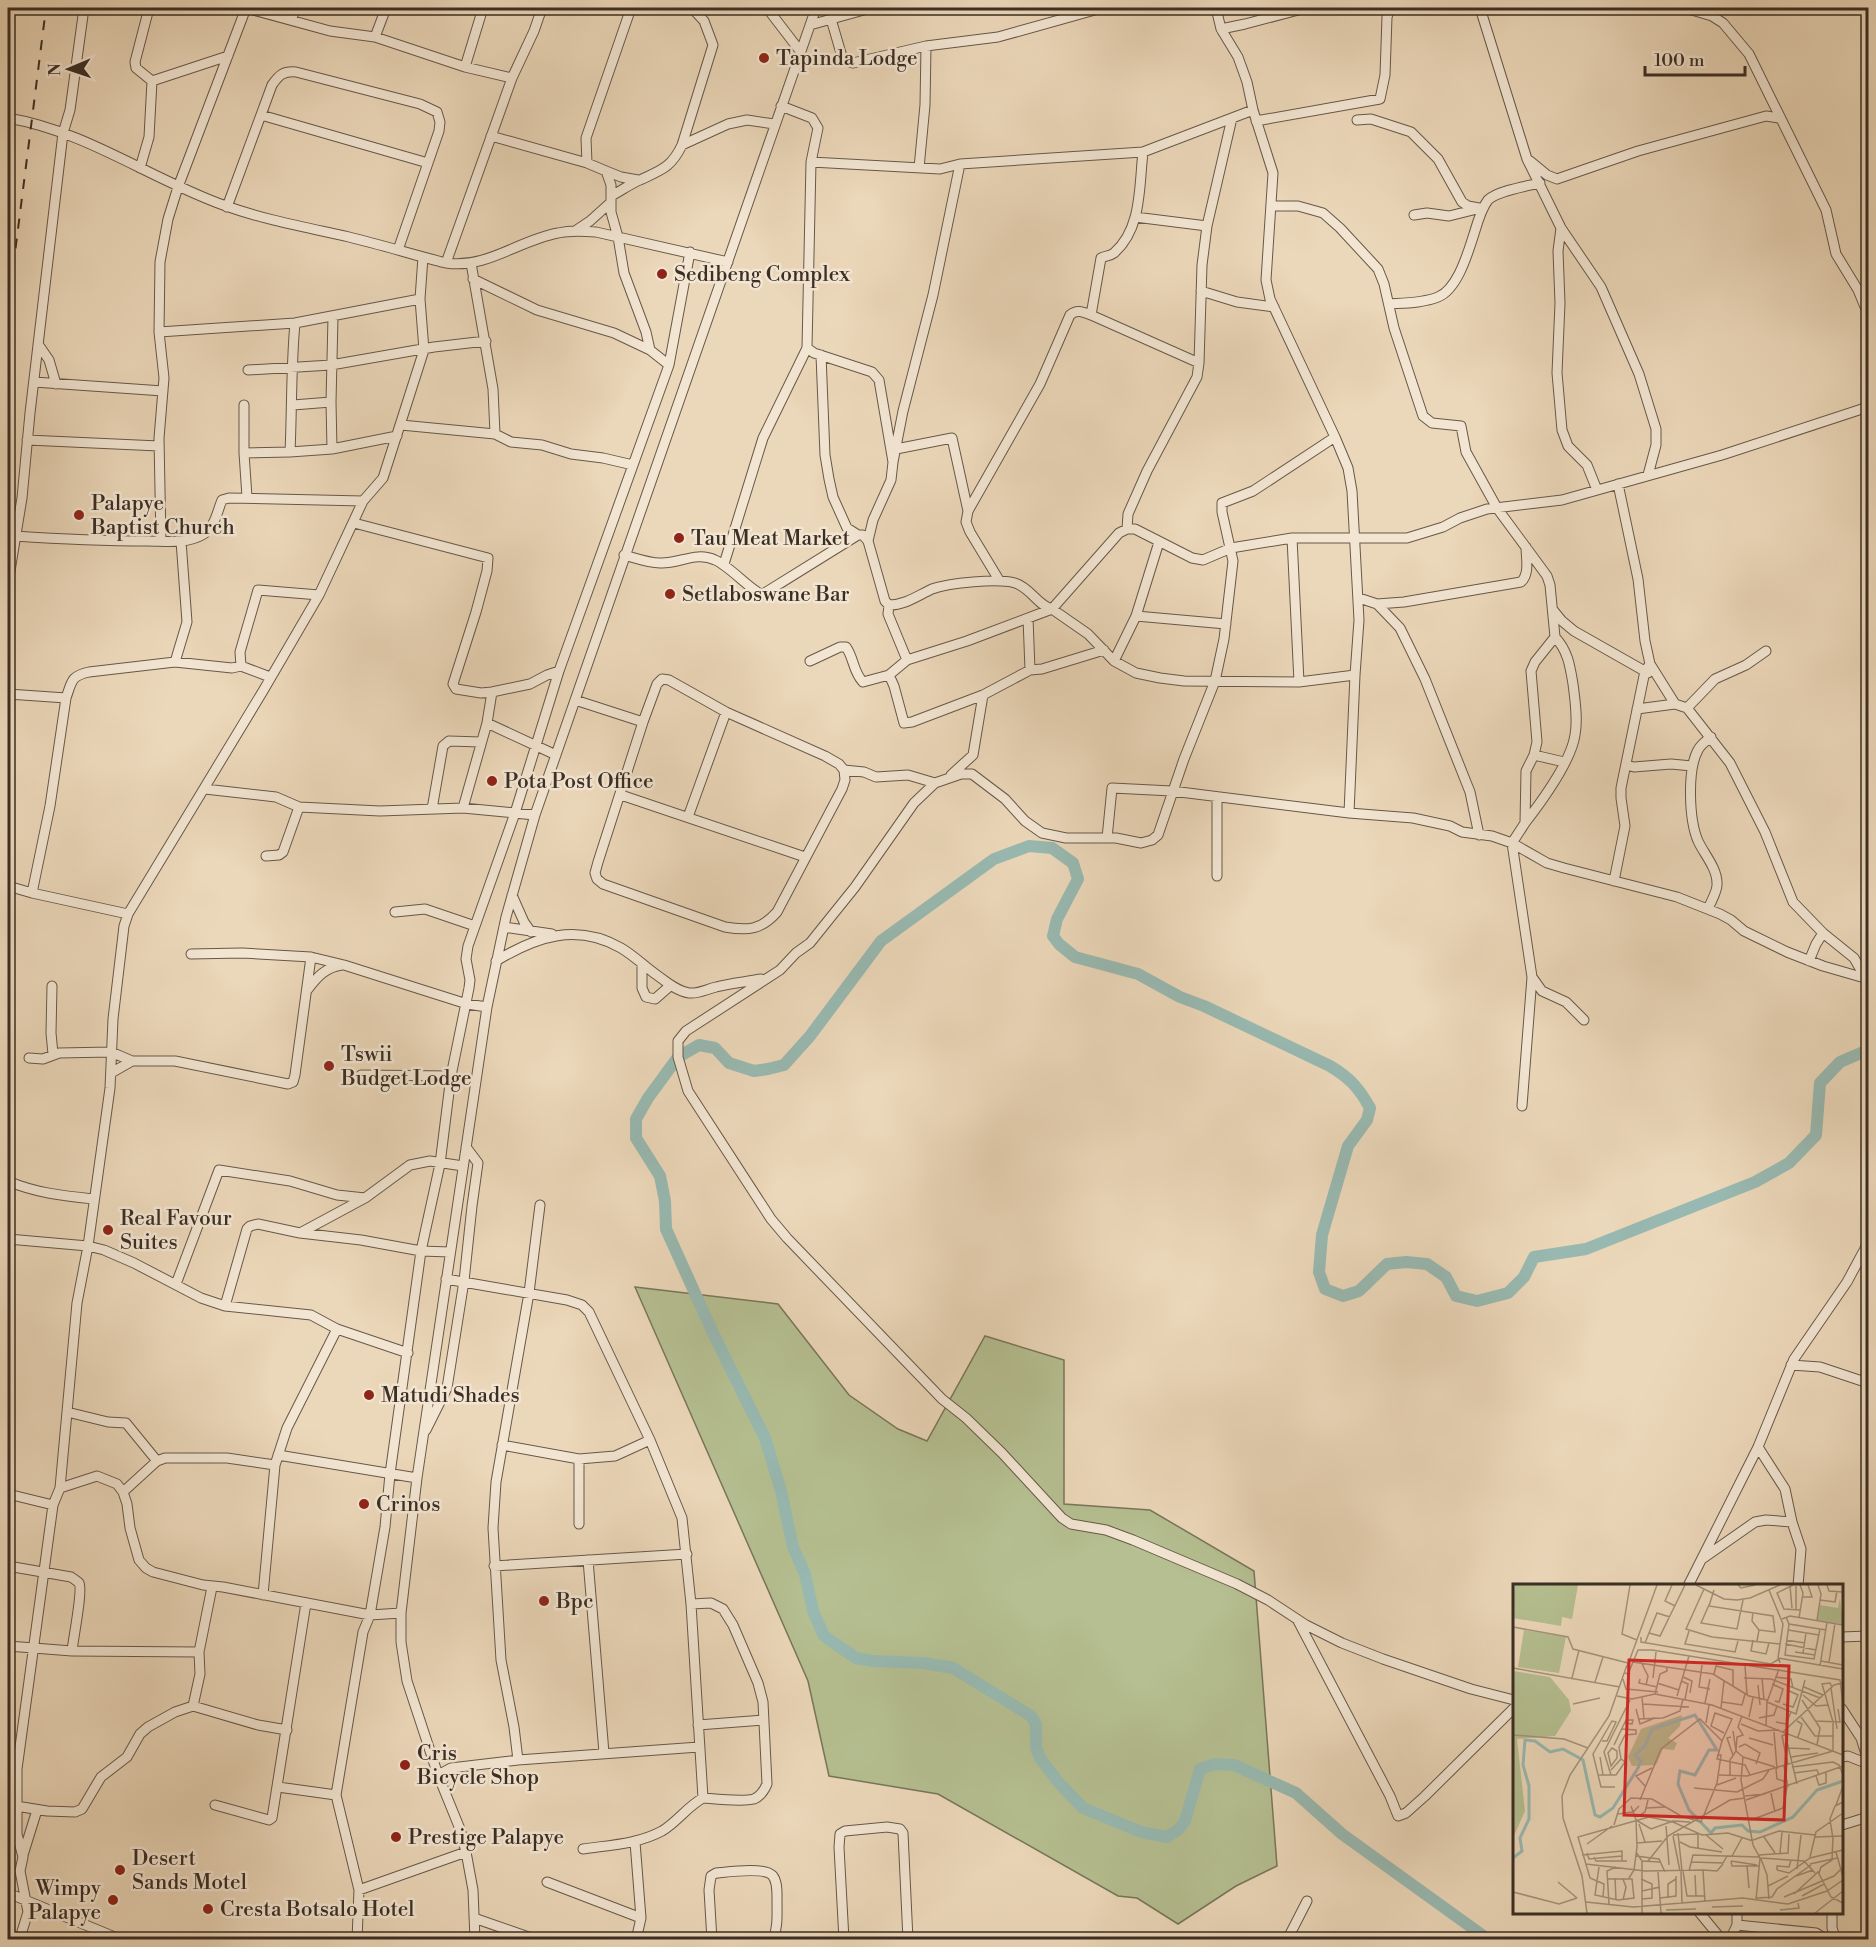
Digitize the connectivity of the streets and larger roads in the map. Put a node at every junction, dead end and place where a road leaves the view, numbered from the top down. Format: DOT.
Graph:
graph roads {
  1 [pos="84,8"];
  2 [pos="149,8"];
  3 [pos="296,8"];
  4 [pos="386,8"];
  5 [pos="483,8"];
  6 [pos="542,8"];
  7 [pos="632,8"];
  8 [pos="692,8"];
  9 [pos="767,8"];
  10 [pos="816,8"];
  11 [pos="871,8"];
  12 [pos="1102,8"];
  13 [pos="1216,8"];
  14 [pos="1306,8"];
  15 [pos="1390,8"];
  16 [pos="1480,8"];
  17 [pos="1686,8"];
  18 [pos="831,19"];
  19 [pos="291,20"];
  20 [pos="810,24"];
  21 [pos="1221,29"];
  22 [pos="375,37"];
  23 [pos="926,46"];
  24 [pos="800,51"];
  25 [pos="228,56"];
  26 [pos="465,67"];
  27 [pos="512,78"];
  28 [pos="152,81"];
  29 [pos="781,106"];
  30 [pos="1253,110"];
  31 [pos="261,115"];
  32 [pos="8,118"];
  33 [pos="1232,118"];
  34 [pos="1779,118"];
  35 [pos="1357,120"];
  36 [pos="1256,121"];
  37 [pos="774,124"];
  38 [pos="63,133"];
  39 [pos="491,136"];
  40 [pos="682,145"];
  41 [pos="1143,152"];
  42 [pos="1527,159"];
  43 [pos="810,162"];
  44 [pos="428,163"];
  45 [pos="587,163"];
  46 [pos="960,164"];
  47 [pos="140,168"];
  48 [pos="918,168"];
  49 [pos="606,171"];
  50 [pos="638,180"];
  51 [pos="1540,183"];
  52 [pos="178,187"];
  53 [pos="611,200"];
  54 [pos="1272,206"];
  55 [pos="227,207"];
  56 [pos="1482,207"];
  57 [pos="1414,215"];
  58 [pos="1135,218"];
  59 [pos="1206,226"];
  60 [pos="1561,228"];
  61 [pos="575,231"];
  62 [pos="618,237"];
  63 [pos="398,250"];
  64 [pos="690,252"];
  65 [pos="423,257"];
  66 [pos="446,262"];
  67 [pos="728,262"];
  68 [pos="471,263"];
  69 [pos="473,279"];
  70 [pos="1201,291"];
  71 [pos="420,299"];
  72 [pos="1389,304"];
  73 [pos="1274,307"];
  74 [pos="1869,314"];
  75 [pos="1091,315"];
  76 [pos="333,317"];
  77 [pos="295,323"];
  78 [pos="159,332"];
  79 [pos="486,341"];
  80 [pos="38,344"];
  81 [pos="807,348"];
  82 [pos="424,350"];
  83 [pos="650,350"];
  84 [pos="821,355"];
  85 [pos="1199,363"];
  86 [pos="331,365"];
  87 [pos="669,365"];
  88 [pos="291,369"];
  89 [pos="248,370"];
  90 [pos="34,382"];
  91 [pos="56,384"];
  92 [pos="163,391"];
  93 [pos="331,402"];
  94 [pos="244,405"];
  95 [pos="293,405"];
  96 [pos="1869,407"];
  97 [pos="401,425"];
  98 [pos="495,434"];
  99 [pos="397,436"];
  100 [pos="1335,437"];
  101 [pos="27,440"];
  102 [pos="159,446"];
  103 [pos="332,449"];
  104 [pos="896,449"];
  105 [pos="290,452"];
  106 [pos="244,453"];
  107 [pos="893,462"];
  108 [pos="633,465"];
  109 [pos="1648,475"];
  110 [pos="1618,484"];
  111 [pos="1598,490"];
  112 [pos="247,497"];
  113 [pos="363,501"];
  114 [pos="1497,508"];
  115 [pos="968,511"];
  116 [pos="354,523"];
  117 [pos="1127,529"];
  118 [pos="858,535"];
  119 [pos="15,536"];
  120 [pos="1353,537"];
  121 [pos="1292,538"];
  122 [pos="161,541"];
  123 [pos="181,541"];
  124 [pos="868,541"];
  125 [pos="1159,542"];
  126 [pos="1526,545"];
  127 [pos="1231,548"];
  128 [pos="624,555"];
  129 [pos="724,564"];
  130 [pos="999,580"];
  131 [pos="8,584"];
  132 [pos="319,595"];
  133 [pos="1359,598"];
  134 [pos="1377,604"];
  135 [pos="889,605"];
  136 [pos="1552,608"];
  137 [pos="1052,609"];
  138 [pos="1136,616"];
  139 [pos="1028,618"];
  140 [pos="1226,624"];
  141 [pos="1555,637"];
  142 [pos="1104,650"];
  143 [pos="1766,651"];
  144 [pos="907,660"];
  145 [pos="810,661"];
  146 [pos="1114,661"];
  147 [pos="175,662"];
  148 [pos="241,666"];
  149 [pos="1647,668"];
  150 [pos="1030,670"];
  151 [pos="559,671"];
  152 [pos="889,675"];
  153 [pos="1354,675"];
  154 [pos="270,678"];
  155 [pos="1215,681"];
  156 [pos="1299,682"];
  157 [pos="492,692"];
  158 [pos="8,694"];
  159 [pos="983,695"];
  160 [pos="66,698"];
  161 [pos="574,700"];
  162 [pos="1675,704"];
  163 [pos="1687,708"];
  164 [pos="1637,709"];
  165 [pos="726,712"];
  166 [pos="643,722"];
  167 [pos="487,723"];
  168 [pos="1711,737"];
  169 [pos="481,742"];
  170 [pos="537,745"];
  171 [pos="556,755"];
  172 [pos="1534,755"];
  173 [pos="1564,762"];
  174 [pos="1626,765"];
  175 [pos="1692,766"];
  176 [pos="844,770"];
  177 [pos="950,777"];
  178 [pos="935,783"];
  179 [pos="205,789"];
  180 [pos="1172,791"];
  181 [pos="621,795"];
  182 [pos="1217,797"];
  183 [pos="299,807"];
  184 [pos="463,808"];
  185 [pos="432,809"];
  186 [pos="515,813"];
  187 [pos="1349,813"];
  188 [pos="535,815"];
  189 [pos="688,818"];
  190 [pos="1525,823"];
  191 [pos="1479,834"];
  192 [pos="1107,838"];
  193 [pos="1512,843"];
  194 [pos="266,856"];
  195 [pos="805,857"];
  196 [pos="1217,876"];
  197 [pos="1614,881"];
  198 [pos="8,886"];
  199 [pos="32,893"];
  200 [pos="512,896"];
  201 [pos="1708,909"];
  202 [pos="395,912"];
  203 [pos="128,914"];
  204 [pos="475,926"];
  205 [pos="504,927"];
  206 [pos="531,932"];
  207 [pos="1823,933"];
  208 [pos="557,934"];
  209 [pos="191,954"];
  210 [pos="311,957"];
  211 [pos="496,961"];
  212 [pos="1809,961"];
  213 [pos="642,964"];
  214 [pos="344,965"];
  215 [pos="1532,977"];
  216 [pos="766,978"];
  217 [pos="1868,980"];
  218 [pos="671,985"];
  219 [pos="52,986"];
  220 [pos="307,991"];
  221 [pos="467,1004"];
  222 [pos="487,1007"];
  223 [pos="1584,1020"];
  224 [pos="111,1052"];
  225 [pos="53,1054"];
  226 [pos="29,1058"];
  227 [pos="132,1061"];
  228 [pos="111,1073"];
  229 [pos="361,1075"];
  230 [pos="451,1076"];
  231 [pos="1522,1106"];
  232 [pos="466,1147"];
  233 [pos="440,1164"];
  234 [pos="463,1166"];
  235 [pos="8,1181"];
  236 [pos="365,1198"];
  237 [pos="94,1199"];
  238 [pos="540,1204"];
  239 [pos="300,1233"];
  240 [pos="8,1239"];
  241 [pos="88,1246"];
  242 [pos="1868,1246"];
  243 [pos="421,1251"];
  244 [pos="450,1252"];
  245 [pos="446,1279"];
  246 [pos="464,1281"];
  247 [pos="176,1284"];
  248 [pos="529,1293"];
  249 [pos="225,1306"];
  250 [pos="337,1329"];
  251 [pos="408,1353"];
  252 [pos="1791,1365"];
  253 [pos="1869,1383"];
  254 [pos="67,1412"];
  255 [pos="423,1435"];
  256 [pos="650,1440"];
  257 [pos="502,1445"];
  258 [pos="1758,1447"];
  259 [pos="579,1459"];
  260 [pos="277,1460"];
  261 [pos="158,1461"];
  262 [pos="390,1474"];
  263 [pos="417,1478"];
  264 [pos="60,1488"];
  265 [pos="123,1492"];
  266 [pos="8,1494"];
  267 [pos="53,1505"];
  268 [pos="1792,1522"];
  269 [pos="579,1524"];
  270 [pos="687,1554"];
  271 [pos="1702,1559"];
  272 [pos="588,1560"];
  273 [pos="8,1566"];
  274 [pos="494,1566"];
  275 [pos="45,1574"];
  276 [pos="1689,1584"];
  277 [pos="1798,1584"];
  278 [pos="212,1587"];
  279 [pos="263,1595"];
  280 [pos="306,1603"];
  281 [pos="691,1604"];
  282 [pos="400,1613"];
  283 [pos="370,1615"];
  284 [pos="1296,1618"];
  285 [pos="1869,1636"];
  286 [pos="1843,1637"];
  287 [pos="8,1646"];
  288 [pos="34,1648"];
  289 [pos="72,1651"];
  290 [pos="199,1652"];
  291 [pos="1513,1700"];
  292 [pos="193,1706"];
  293 [pos="1513,1710"];
  294 [pos="1843,1710"];
  295 [pos="764,1720"];
  296 [pos="698,1725"];
  297 [pos="286,1730"];
  298 [pos="699,1747"];
  299 [pos="604,1753"];
  300 [pos="1843,1757"];
  301 [pos="518,1760"];
  302 [pos="1869,1762"];
  303 [pos="438,1775"];
  304 [pos="278,1787"];
  305 [pos="336,1795"];
  306 [pos="703,1798"];
  307 [pos="216,1805"];
  308 [pos="16,1806"];
  309 [pos="37,1810"];
  310 [pos="1869,1818"];
  311 [pos="1843,1825"];
  312 [pos="635,1842"];
  313 [pos="584,1849"];
  314 [pos="466,1852"];
  315 [pos="23,1857"];
  316 [pos="547,1882"];
  317 [pos="359,1890"];
  318 [pos="8,1893"];
  319 [pos="25,1901"];
  320 [pos="1307,1902"];
  321 [pos="1701,1914"];
  322 [pos="1737,1914"];
  323 [pos="1832,1914"];
  324 [pos="474,1918"];
  325 [pos="641,1918"];
  326 [pos="1737,1925"];
  327 [pos="20,1938"];
  328 [pos="122,1940"];
  329 [pos="357,1940"];
  330 [pos="475,1940"];
  331 [pos="537,1940"];
  332 [pos="636,1940"];
  333 [pos="712,1940"];
  334 [pos="773,1940"];
  335 [pos="844,1940"];
  336 [pos="908,1940"];
  337 [pos="1287,1940"];
  338 [pos="1722,1940"];
  339 [pos="1730,1940"];
  340 [pos="1827,1940"];
  341 [pos="1836,1940"];
  1 -- 38 [label="street"];
  2 -- 28 [label="street"];
  3 -- 19 [label="street"];
  4 -- 22 [label="street"];
  5 -- 26 [label="street"];
  6 -- 27 [label="street"];
  7 -- 45 [label="street"];
  8 -- 40 [label="street"];
  9 -- 24 [label="street"];
  10 -- 20 [label="street"];
  11 -- 18 [label="street"];
  12 -- 23 [label="street"];
  13 -- 21 [label="street"];
  14 -- 21 [label="street"];
  15 -- 36 [label="street"];
  16 -- 42 [label="street"];
  17 -- 34 [label="street"];
  18 -- 20 [label="street"];
  18 -- 23 [label="street"];
  19 -- 22 [label="street"];
  19 -- 25 [label="street"];
  20 -- 24 [label="street"];
  21 -- 30 [label="street"];
  22 -- 26 [label="street"];
  23 -- 48 [label="street"];
  24 -- 29 [label="street"];
  25 -- 28 [label="street"];
  25 -- 52 [label="street"];
  26 -- 27 [label="street"];
  27 -- 39 [label="street"];
  28 -- 47 [label="street"];
  29 -- 37 [label="street"];
  29 -- 43 [label="street"];
  30 -- 33 [label="street"];
  30 -- 36 [label="street"];
  31 -- 44 [label="street"];
  31 -- 44 [label="street"];
  31 -- 55 [label="street"];
  32 -- 38 [label="street"];
  33 -- 41 [label="street"];
  33 -- 59 [label="street"];
  34 -- 42 [label="street"];
  34 -- 74 [label="street"];
  35 -- 56 [label="street"];
  36 -- 54 [label="street"];
  37 -- 40 [label="street"];
  37 -- 67 [label="street"];
  38 -- 47 [label="street"];
  38 -- 80 [label="street"];
  39 -- 45 [label="street"];
  39 -- 66 [label="street"];
  40 -- 50 [label="street"];
  41 -- 46 [label="street"];
  41 -- 58 [label="street"];
  42 -- 51 [label="street"];
  43 -- 48 [label="street"];
  43 -- 81 [label="street"];
  44 -- 63 [label="street"];
  45 -- 49 [label="street"];
  46 -- 48 [label="street"];
  46 -- 104 [label="street"];
  47 -- 52 [label="street"];
  49 -- 50 [label="street"];
  49 -- 53 [label="street"];
  50 -- 53 [label="street"];
  51 -- 56 [label="street"];
  51 -- 60 [label="street"];
  52 -- 55 [label="street"];
  52 -- 78 [label="street"];
  53 -- 61 [label="street"];
  53 -- 62 [label="street"];
  54 -- 72 [label="street"];
  54 -- 73 [label="street"];
  55 -- 63 [label="street"];
  56 -- 57 [label="street"];
  56 -- 72 [label="street"];
  58 -- 59 [label="street"];
  58 -- 75 [label="street"];
  59 -- 70 [label="street"];
  60 -- 109 [label="street"];
  60 -- 111 [label="street"];
  61 -- 62 [label="street"];
  61 -- 68 [label="street"];
  62 -- 64 [label="street"];
  62 -- 83 [label="street"];
  63 -- 65 [label="street"];
  64 -- 67 [label="street"];
  64 -- 87 [label="street"];
  65 -- 66 [label="street"];
  65 -- 71 [label="street"];
  66 -- 68 [label="street"];
  67 -- 128 [label="street"];
  68 -- 69 [label="street"];
  69 -- 79 [label="street"];
  69 -- 83 [label="street"];
  70 -- 73 [label="street"];
  70 -- 85 [label="street"];
  71 -- 76 [label="street"];
  71 -- 82 [label="street"];
  72 -- 114 [label="street"];
  73 -- 100 [label="street"];
  75 -- 85 [label="street"];
  75 -- 115 [label="street"];
  76 -- 77 [label="street"];
  76 -- 86 [label="street"];
  77 -- 78 [label="street"];
  77 -- 88 [label="street"];
  78 -- 92 [label="street"];
  79 -- 82 [label="street"];
  79 -- 98 [label="street"];
  80 -- 90 [label="street"];
  80 -- 91 [label="street"];
  81 -- 84 [label="street"];
  81 -- 129 [label="street"];
  82 -- 86 [label="street"];
  82 -- 97 [label="street"];
  83 -- 87 [label="street"];
  84 -- 107 [label="street"];
  84 -- 118 [label="street"];
  85 -- 117 [label="street"];
  86 -- 88 [label="street"];
  86 -- 93 [label="street"];
  87 -- 108 [label="street"];
  88 -- 89 [label="street"];
  88 -- 95 [label="street"];
  90 -- 91 [label="street"];
  90 -- 101 [label="street"];
  91 -- 92 [label="street"];
  92 -- 102 [label="street"];
  93 -- 95 [label="street"];
  93 -- 103 [label="street"];
  94 -- 106 [label="street"];
  95 -- 105 [label="street"];
  96 -- 109 [label="street"];
  97 -- 98 [label="street"];
  97 -- 99 [label="street"];
  98 -- 108 [label="street"];
  99 -- 103 [label="street"];
  99 -- 113 [label="street"];
  100 -- 120 [label="street"];
  100 -- 127 [label="street"];
  101 -- 102 [label="street"];
  101 -- 119 [label="street"];
  102 -- 122 [label="street"];
  103 -- 105 [label="street"];
  104 -- 107 [label="street"];
  104 -- 115 [label="street"];
  105 -- 106 [label="street"];
  106 -- 112 [label="street"];
  107 -- 124 [label="street"];
  108 -- 151 [label="street"];
  109 -- 110 [label="street"];
  110 -- 111 [label="street"];
  110 -- 149 [label="street"];
  111 -- 114 [label="street"];
  112 -- 113 [label="street"];
  112 -- 123 [label="street"];
  113 -- 116 [label="street"];
  114 -- 120 [label="street"];
  114 -- 126 [label="street"];
  115 -- 130 [label="street"];
  116 -- 132 [label="street"];
  116 -- 157 [label="street"];
  117 -- 125 [label="street"];
  117 -- 137 [label="street"];
  118 -- 124 [label="street"];
  118 -- 129 [label="street"];
  119 -- 122 [label="street"];
  119 -- 131 [label="street"];
  120 -- 121 [label="street"];
  120 -- 133 [label="street"];
  121 -- 127 [label="street"];
  121 -- 156 [label="street"];
  122 -- 123 [label="street"];
  123 -- 147 [label="street"];
  124 -- 135 [label="street"];
  125 -- 127 [label="street"];
  125 -- 138 [label="street"];
  126 -- 134 [label="street"];
  126 -- 136 [label="street"];
  127 -- 140 [label="street"];
  128 -- 129 [label="street"];
  128 -- 161 [label="street"];
  130 -- 135 [label="street"];
  130 -- 137 [label="street"];
  132 -- 148 [label="street"];
  132 -- 154 [label="street"];
  133 -- 134 [label="street"];
  133 -- 153 [label="street"];
  134 -- 191 [label="street"];
  135 -- 144 [label="street"];
  136 -- 141 [label="street"];
  136 -- 149 [label="street"];
  137 -- 139 [label="street"];
  137 -- 142 [label="street"];
  138 -- 140 [label="street"];
  138 -- 146 [label="street"];
  139 -- 144 [label="street"];
  139 -- 150 [label="street"];
  140 -- 155 [label="street"];
  141 -- 172 [label="street"];
  141 -- 173 [label="street"];
  142 -- 146 [label="street"];
  142 -- 150 [label="street"];
  143 -- 163 [label="street"];
  144 -- 152 [label="street"];
  145 -- 152 [label="street"];
  146 -- 155 [label="street"];
  147 -- 148 [label="street"];
  147 -- 160 [label="street"];
  148 -- 154 [label="street"];
  149 -- 162 [label="street"];
  149 -- 164 [label="street"];
  150 -- 159 [label="street"];
  151 -- 157 [label="street"];
  151 -- 170 [label="street"];
  152 -- 159 [label="street"];
  153 -- 156 [label="street"];
  153 -- 187 [label="street"];
  154 -- 179 [label="street"];
  155 -- 156 [label="street"];
  155 -- 180 [label="street"];
  157 -- 167 [label="street"];
  158 -- 160 [label="street"];
  159 -- 177 [label="street"];
  160 -- 199 [label="street"];
  161 -- 166 [label="street"];
  161 -- 171 [label="street"];
  162 -- 163 [label="street"];
  162 -- 164 [label="street"];
  163 -- 168 [label="street"];
  164 -- 174 [label="street"];
  165 -- 166 [label="street"];
  165 -- 176 [label="street"];
  165 -- 189 [label="street"];
  166 -- 181 [label="street"];
  167 -- 169 [label="street"];
  167 -- 170 [label="street"];
  168 -- 175 [label="street"];
  168 -- 207 [label="street"];
  169 -- 184 [label="street"];
  169 -- 185 [label="street"];
  170 -- 171 [label="street"];
  170 -- 186 [label="street"];
  171 -- 188 [label="street"];
  172 -- 173 [label="street"];
  172 -- 190 [label="street"];
  173 -- 190 [label="street"];
  174 -- 175 [label="street"];
  174 -- 197 [label="street"];
  175 -- 201 [label="street"];
  176 -- 178 [label="street"];
  176 -- 195 [label="street"];
  177 -- 178 [label="street"];
  177 -- 192 [label="street"];
  178 -- 216 [label="street"];
  179 -- 183 [label="street"];
  179 -- 203 [label="street"];
  180 -- 182 [label="street"];
  180 -- 192 [label="street"];
  180 -- 192 [label="street"];
  181 -- 189 [label="street"];
  181 -- 195 [label="street"];
  182 -- 187 [label="street"];
  182 -- 196 [label="street"];
  183 -- 185 [label="street"];
  183 -- 194 [label="street"];
  184 -- 185 [label="street"];
  184 -- 186 [label="street"];
  186 -- 188 [label="street"];
  186 -- 204 [label="street"];
  187 -- 191 [label="street"];
  188 -- 200 [label="street"];
  189 -- 195 [label="street"];
  190 -- 193 [label="street"];
  191 -- 193 [label="street"];
  193 -- 197 [label="street"];
  193 -- 215 [label="street"];
  197 -- 201 [label="street"];
  198 -- 199 [label="street"];
  199 -- 203 [label="street"];
  200 -- 205 [label="street"];
  200 -- 206 [label="street"];
  201 -- 212 [label="street"];
  202 -- 204 [label="street"];
  203 -- 224 [label="street"];
  204 -- 221 [label="street"];
  205 -- 206 [label="street"];
  205 -- 211 [label="street"];
  206 -- 208 [label="street"];
  207 -- 212 [label="street"];
  207 -- 217 [label="street"];
  208 -- 211 [label="street"];
  208 -- 213 [label="street"];
  209 -- 210 [label="street"];
  210 -- 214 [label="street"];
  210 -- 220 [label="street"];
  211 -- 222 [label="street"];
  212 -- 217 [label="street"];
  213 -- 218 [label="street"];
  213 -- 218 [label="street"];
  214 -- 220 [label="street"];
  214 -- 221 [label="street"];
  215 -- 223 [label="street"];
  215 -- 231 [label="street"];
  216 -- 218 [label="street"];
  216 -- 284 [label="street"];
  219 -- 225 [label="street"];
  220 -- 227 [label="street"];
  221 -- 222 [label="street"];
  221 -- 230 [label="street"];
  222 -- 232 [label="street"];
  224 -- 225 [label="street"];
  224 -- 227 [label="street"];
  224 -- 228 [label="street"];
  225 -- 226 [label="street"];
  227 -- 228 [label="street"];
  228 -- 237 [label="street"];
  229 -- 230 [label="street"];
  230 -- 233 [label="street"];
  232 -- 234 [label="street"];
  232 -- 246 [label="street"];
  233 -- 234 [label="street"];
  233 -- 236 [label="street"];
  233 -- 243 [label="street"];
  234 -- 244 [label="street"];
  235 -- 237 [label="street"];
  236 -- 239 [label="street"];
  236 -- 247 [label="street"];
  237 -- 241 [label="street"];
  238 -- 248 [label="street"];
  239 -- 243 [label="street"];
  239 -- 249 [label="street"];
  240 -- 241 [label="street"];
  241 -- 247 [label="street"];
  241 -- 254 [label="street"];
  242 -- 252 [label="street"];
  243 -- 244 [label="street"];
  243 -- 251 [label="street"];
  244 -- 245 [label="street"];
  245 -- 246 [label="street"];
  245 -- 255 [label="street"];
  246 -- 248 [label="street"];
  246 -- 255 [label="street"];
  247 -- 249 [label="street"];
  248 -- 256 [label="street"];
  248 -- 257 [label="street"];
  249 -- 250 [label="street"];
  250 -- 251 [label="street"];
  250 -- 260 [label="street"];
  251 -- 262 [label="street"];
  252 -- 253 [label="street"];
  252 -- 258 [label="street"];
  254 -- 261 [label="street"];
  254 -- 264 [label="street"];
  255 -- 263 [label="street"];
  256 -- 259 [label="street"];
  256 -- 270 [label="street"];
  257 -- 259 [label="street"];
  257 -- 274 [label="street"];
  258 -- 268 [label="street"];
  258 -- 271 [label="street"];
  259 -- 269 [label="street"];
  260 -- 261 [label="street"];
  260 -- 262 [label="street"];
  260 -- 279 [label="street"];
  261 -- 265 [label="street"];
  262 -- 263 [label="street"];
  262 -- 283 [label="street"];
  263 -- 282 [label="street"];
  264 -- 265 [label="street"];
  264 -- 267 [label="street"];
  265 -- 278 [label="street"];
  266 -- 267 [label="street"];
  267 -- 275 [label="street"];
  268 -- 271 [label="street"];
  268 -- 277 [label="street"];
  270 -- 272 [label="street"];
  270 -- 281 [label="street"];
  271 -- 276 [label="street"];
  272 -- 274 [label="street"];
  272 -- 299 [label="street"];
  273 -- 275 [label="street"];
  274 -- 301 [label="street"];
  275 -- 288 [label="street"];
  275 -- 289 [label="street"];
  278 -- 279 [label="street"];
  278 -- 290 [label="street"];
  279 -- 280 [label="street"];
  280 -- 283 [label="street"];
  280 -- 297 [label="street"];
  281 -- 295 [label="street"];
  281 -- 296 [label="street"];
  282 -- 283 [label="street"];
  282 -- 303 [label="street"];
  283 -- 305 [label="street"];
  284 -- 291 [label="street"];
  284 -- 293 [label="street"];
  285 -- 286 [label="street"];
  287 -- 288 [label="street"];
  288 -- 289 [label="street"];
  288 -- 308 [label="street"];
  289 -- 290 [label="street"];
  290 -- 292 [label="street"];
  292 -- 297 [label="street"];
  292 -- 309 [label="street"];
  294 -- 302 [label="street"];
  295 -- 296 [label="street"];
  295 -- 306 [label="street"];
  296 -- 298 [label="street"];
  297 -- 304 [label="street"];
  298 -- 299 [label="street"];
  298 -- 306 [label="street"];
  299 -- 301 [label="street"];
  300 -- 302 [label="street"];
  301 -- 303 [label="street"];
  303 -- 314 [label="street"];
  304 -- 305 [label="street"];
  304 -- 307 [label="street"];
  305 -- 317 [label="street"];
  306 -- 312 [label="street"];
  308 -- 309 [label="street"];
  308 -- 315 [label="street"];
  309 -- 315 [label="street"];
  310 -- 311 [label="street"];
  312 -- 313 [label="street"];
  312 -- 325 [label="street"];
  314 -- 317 [label="street"];
  314 -- 324 [label="street"];
  315 -- 319 [label="street"];
  316 -- 325 [label="street"];
  317 -- 329 [label="street"];
  318 -- 319 [label="street"];
  319 -- 327 [label="street"];
  319 -- 328 [label="street"];
  320 -- 337 [label="street"];
  321 -- 338 [label="street"];
  322 -- 326 [label="street"];
  323 -- 341 [label="street"];
  324 -- 330 [label="street"];
  324 -- 331 [label="street"];
  325 -- 332 [label="street"];
  326 -- 339 [label="street"];
  326 -- 340 [label="street"];
  333 -- 334 [label="street"];
  335 -- 336 [label="street"];
}
